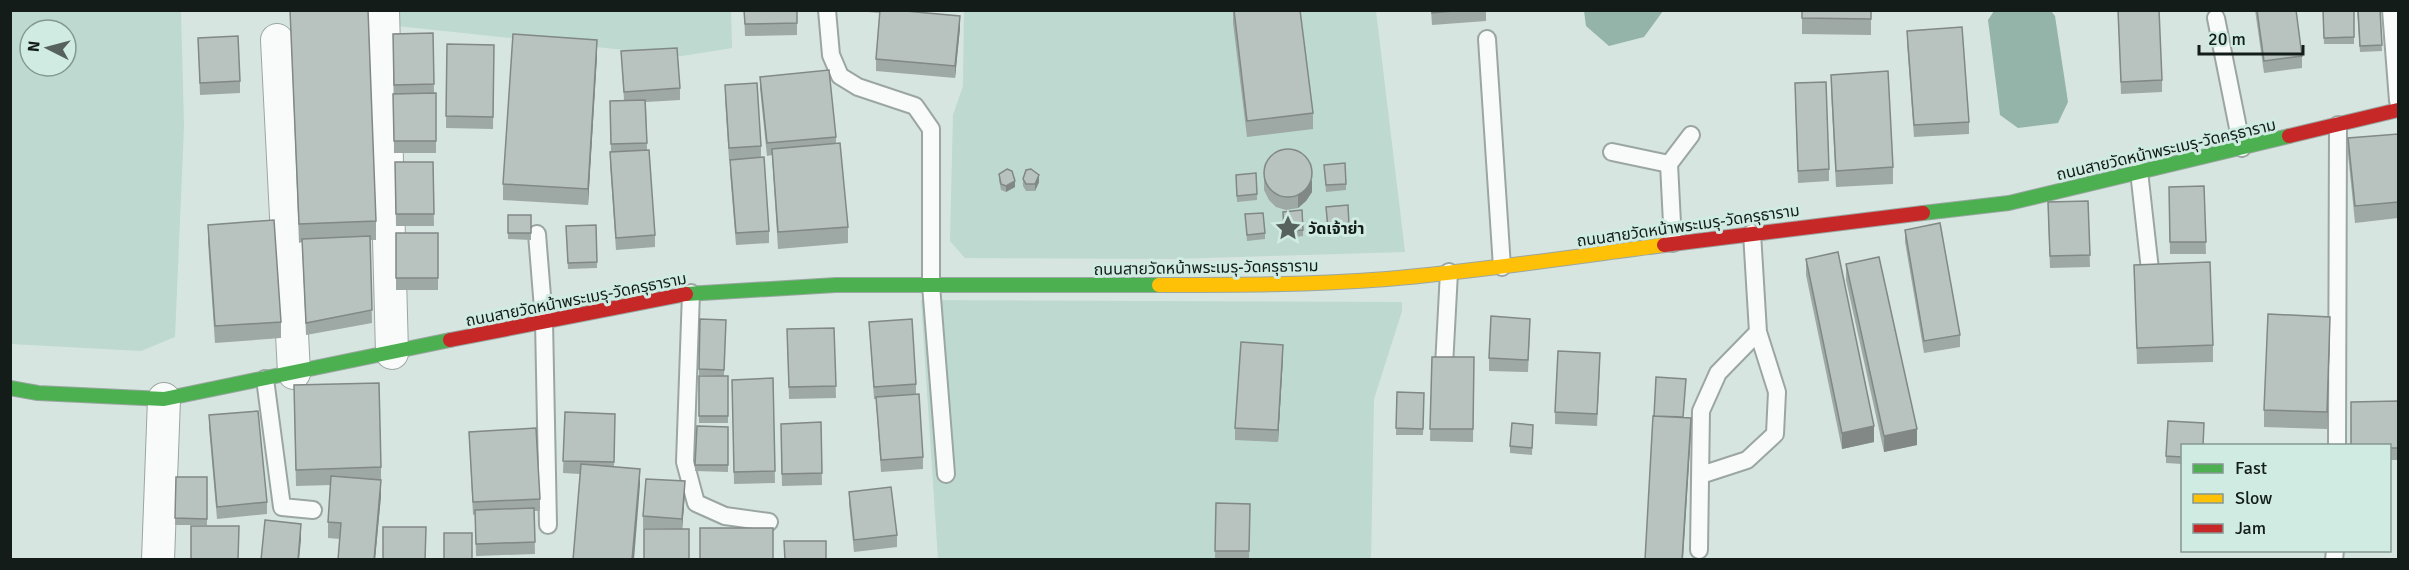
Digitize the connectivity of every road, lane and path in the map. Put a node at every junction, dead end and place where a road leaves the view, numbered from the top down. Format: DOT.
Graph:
graph roads {
  1 [pos="383,10"];
  2 [pos="827,10"];
  3 [pos="2391,10"];
  4 [pos="2216,18"];
  5 [pos="1486,39"];
  6 [pos="277,40"];
  7 [pos="2398,101"];
  8 [pos="2398,110"];
  9 [pos="2338,124"];
  10 [pos="1691,135"];
  11 [pos="2242,148"];
  12 [pos="1612,152"];
  13 [pos="1669,164"];
  14 [pos="2139,171"];
  15 [pos="1752,233"];
  16 [pos="537,234"];
  17 [pos="1673,243"];
  18 [pos="1502,267"];
  19 [pos="2150,270"];
  20 [pos="1449,272"];
  21 [pos="931,285"];
  22 [pos="691,293"];
  23 [pos="544,321"];
  24 [pos="1758,332"];
  25 [pos="392,353"];
  26 [pos="1444,366"];
  27 [pos="280,376"];
  28 [pos="10,388"];
  29 [pos="164,399"];
  30 [pos="2337,444"];
  31 [pos="946,474"];
  32 [pos="1701,475"];
  33 [pos="313,510"];
  34 [pos="769,522"];
  35 [pos="548,525"];
  36 [pos="1699,550"];
  37 [pos="158,560"];
  1 -- 25 [label="street"];
  2 -- 21 [label="lane"];
  3 -- 7 [label="lane"];
  4 -- 11 [label="lane"];
  5 -- 18 [label="lane"];
  6 -- 27 [label="street"];
  8 -- 9 [label="street, ถนนสายวัดหน้าพระเมรุ-วัดครุธาราม"];
  9 -- 11 [label="street, ถนนสายวัดหน้าพระเมรุ-วัดครุธาราม"];
  9 -- 30 [label="lane"];
  10 -- 13 [label="lane"];
  11 -- 14 [label="street, ถนนสายวัดหน้าพระเมรุ-วัดครุธาราม"];
  12 -- 13 [label="lane"];
  13 -- 17 [label="lane"];
  14 -- 15 [label="street, ถนนสายวัดหน้าพระเมรุ-วัดครุธาราม"];
  14 -- 19 [label="lane"];
  15 -- 17 [label="street, ถนนสายวัดหน้าพระเมรุ-วัดครุธาราม"];
  15 -- 24 [label="lane"];
  16 -- 23 [label="lane"];
  17 -- 18 [label="street, ถนนสายวัดหน้าพระเมรุ-วัดครุธาราม"];
  18 -- 20 [label="street, ถนนสายวัดหน้าพระเมรุ-วัดครุธาราม"];
  20 -- 21 [label="street, ถนนสายวัดหน้าพระเมรุ-วัดครุธาราม"];
  20 -- 26 [label="lane"];
  21 -- 22 [label="street, ถนนสายวัดหน้าพระเมรุ-วัดครุธาราม"];
  21 -- 31 [label="lane"];
  22 -- 23 [label="street, ถนนสายวัดหน้าพระเมรุ-วัดครุธาราม"];
  22 -- 34 [label="lane"];
  23 -- 25 [label="street, ถนนสายวัดหน้าพระเมรุ-วัดครุธาราม"];
  23 -- 35 [label="lane"];
  24 -- 32 [label="lane"];
  24 -- 32 [label="lane"];
  25 -- 27 [label="street, ถนนสายวัดหน้าพระเมรุ-วัดครุธาราม"];
  27 -- 29 [label="street, ถนนสายวัดหน้าพระเมรุ-วัดครุธาราม"];
  27 -- 33 [label="lane"];
  28 -- 29 [label="street, ถนนสายวัดหน้าพระเมรุ-วัดครุธาราม"];
  29 -- 37 [label="street"];
  32 -- 36 [label="lane"];
}
